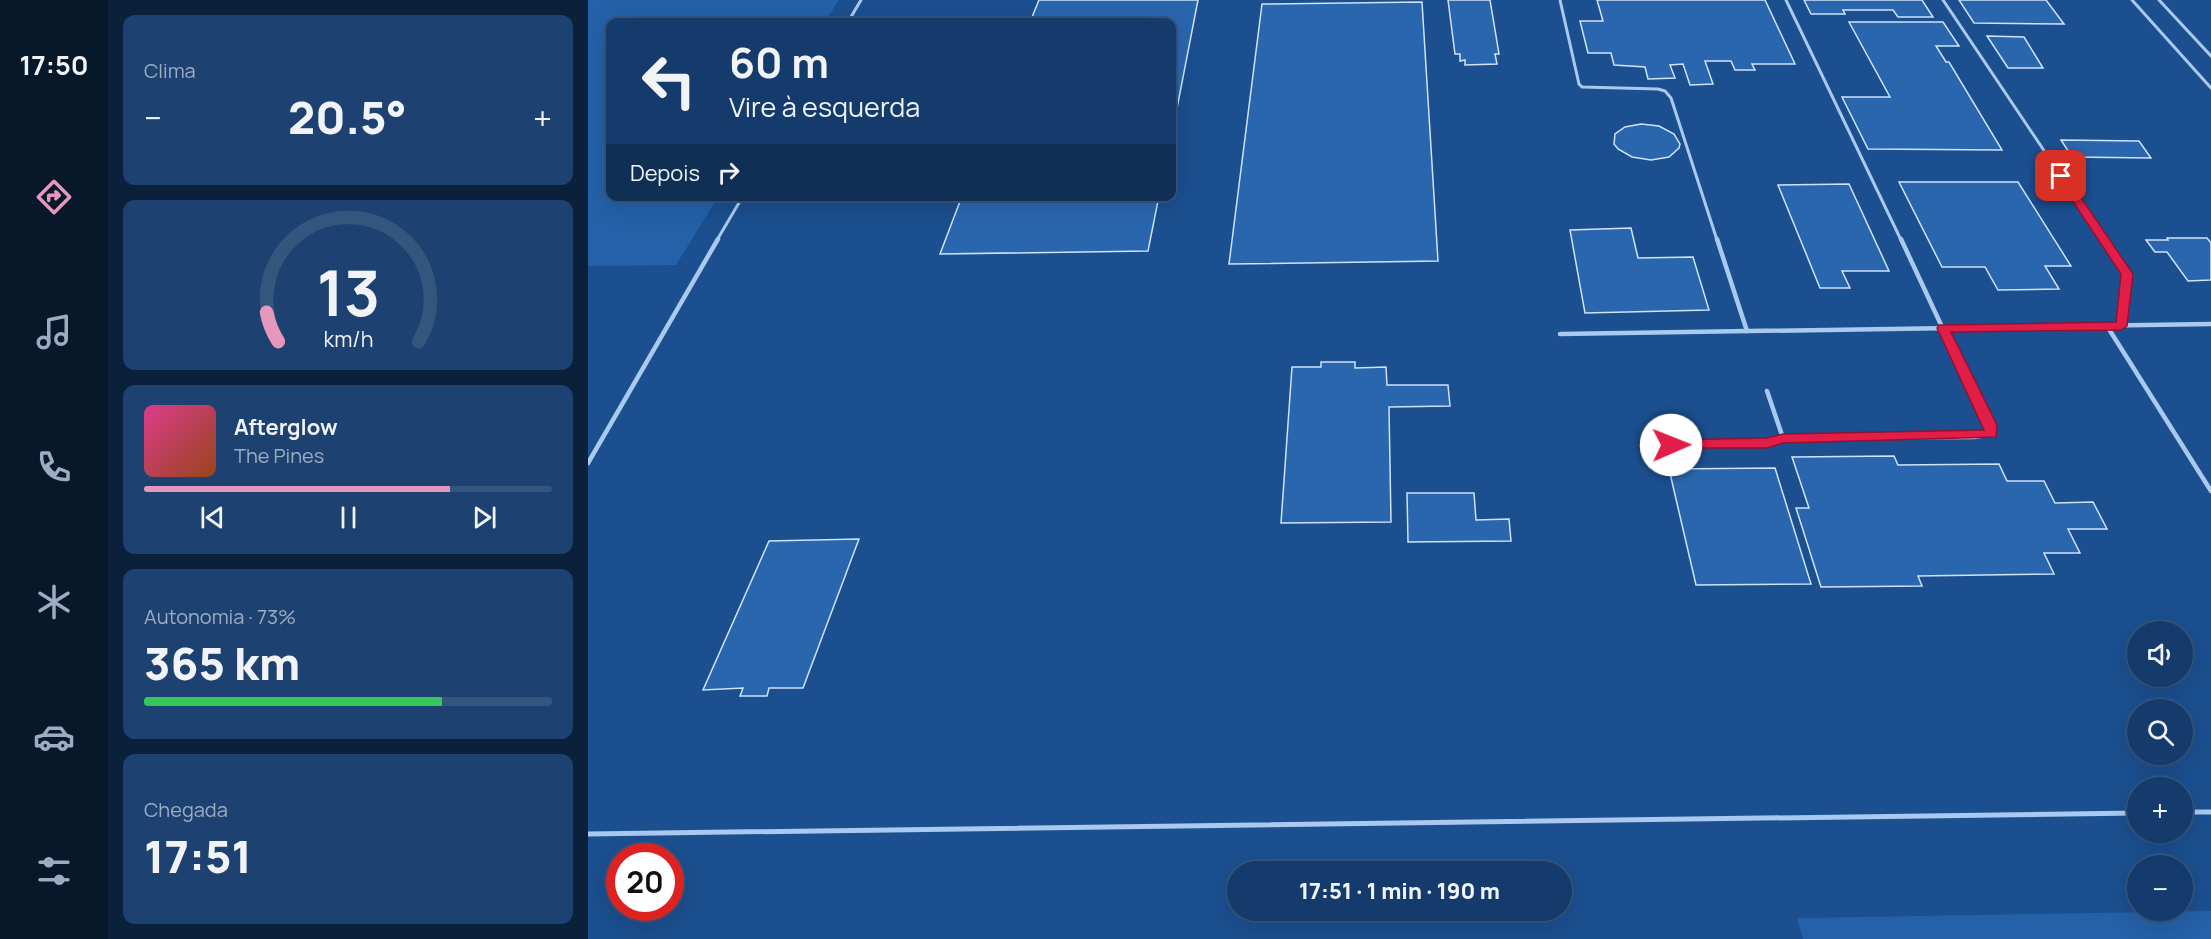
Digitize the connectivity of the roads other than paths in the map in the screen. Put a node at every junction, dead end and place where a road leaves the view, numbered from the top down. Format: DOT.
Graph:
graph roads {
  1 [pos="861,0"];
  2 [pos="1560,0"];
  3 [pos="1786,0"];
  4 [pos="1942,0"];
  5 [pos="2132,0"];
  6 [pos="2159,0"];
  7 [pos="850,18"];
  8 [pos="2211,56"];
  9 [pos="2211,88"];
  10 [pos="740,201"];
  11 [pos="2211,324"];
  12 [pos="2107,326"];
  13 [pos="2121,326"];
  14 [pos="1943,328"];
  15 [pos="1747,331"];
  16 [pos="1560,334"];
  17 [pos="1767,391"];
  18 [pos="1783,438"];
  19 [pos="1671,445"];
  20 [pos="588,463"];
  21 [pos="2211,491"];
  22 [pos="2193,812"];
  23 [pos="2211,812"];
  24 [pos="2127,813"];
  25 [pos="588,834"];
  1 -- 7 [label="lane"];
  2 -- 15 [label="lane"];
  3 -- 14 [label="lane"];
  4 -- 13 [label="lane"];
  5 -- 9 [label="lane"];
  6 -- 8 [label="lane"];
  10 -- 20 [label="lane"];
  11 -- 13 [label="lane"];
  12 -- 13 [label="lane"];
  12 -- 14 [label="lane"];
  12 -- 21 [label="lane"];
  14 -- 15 [label="lane"];
  14 -- 18 [label="lane"];
  15 -- 16 [label="lane"];
  17 -- 18 [label="lane"];
  18 -- 19 [label="lane"];
  22 -- 23 [label="lane"];
  24 -- 25 [label="lane"];
}
